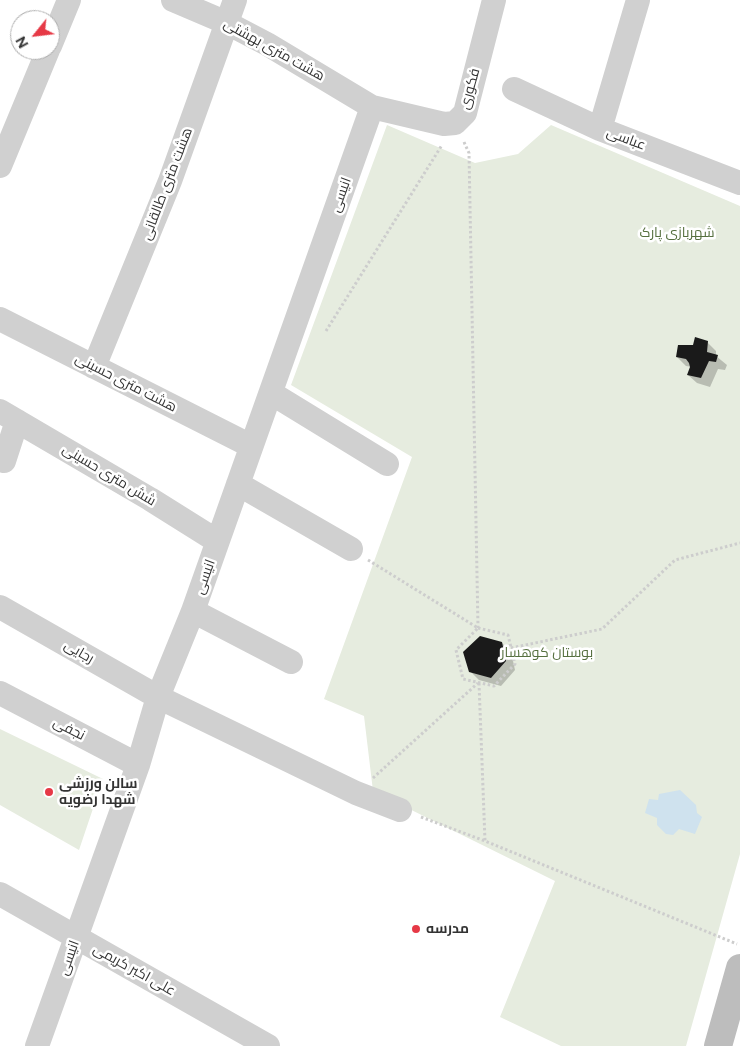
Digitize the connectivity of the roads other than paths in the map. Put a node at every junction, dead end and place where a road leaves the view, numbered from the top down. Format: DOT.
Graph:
graph roads {
  1 [pos="69,0"];
  2 [pos="172,0"];
  3 [pos="235,0"];
  4 [pos="494,0"];
  5 [pos="638,0"];
  6 [pos="60,22"];
  7 [pos="226,23"];
  8 [pos="44,60"];
  9 [pos="514,89"];
  10 [pos="372,107"];
  11 [pos="600,130"];
  12 [pos="0,166"];
  13 [pos="740,183"];
  14 [pos="0,319"];
  15 [pos="94,367"];
  16 [pos="271,392"];
  17 [pos="9,416"];
  18 [pos="251,446"];
  19 [pos="4,461"];
  20 [pos="387,464"];
  21 [pos="238,484"];
  22 [pos="217,542"];
  23 [pos="351,550"];
  24 [pos="0,607"];
  25 [pos="193,611"];
  26 [pos="290,662"];
  27 [pos="0,693"];
  28 [pos="158,697"];
  29 [pos="138,765"];
  30 [pos="400,810"];
  31 [pos="0,894"];
  32 [pos="76,938"];
  33 [pos="740,968"];
  34 [pos="37,1046"];
  35 [pos="268,1046"];
  36 [pos="718,1046"];
  1 -- 6 [label="street"];
  2 -- 7 [label="street, هشت متری بهشتی"];
  3 -- 7 [label="street, هشت متری طالقانی"];
  4 -- 10 [label="street, فکوری"];
  5 -- 11 [label="street"];
  7 -- 10 [label="street, هشت متری بهشتی"];
  7 -- 15 [label="street, هشت متری طالقانی"];
  8 -- 12 [label="street"];
  9 -- 11 [label="street, عباسی"];
  10 -- 16 [label="street, انیسی"];
  11 -- 13 [label="street, عباسی"];
  14 -- 15 [label="street, هشت متری حسینی"];
  15 -- 18 [label="street, هشت متری حسینی"];
  16 -- 18 [label="street, انیسی"];
  16 -- 20 [label="street"];
  17 -- 19 [label="street"];
  17 -- 22 [label="street, شش متری حسینی"];
  18 -- 21 [label="street, انیسی"];
  21 -- 22 [label="street, انیسی"];
  21 -- 23 [label="street"];
  22 -- 25 [label="street, انیسی"];
  24 -- 28 [label="street, رجایی"];
  25 -- 26 [label="street"];
  25 -- 28 [label="street, انیسی"];
  27 -- 29 [label="street, نجفی"];
  28 -- 29 [label="street, انیسی"];
  28 -- 30 [label="street, رجایی"];
  29 -- 32 [label="street, انیسی"];
  31 -- 32 [label="street, علی اکبر کریمی"];
  32 -- 34 [label="street, انیسی"];
  32 -- 35 [label="street, علی اکبر کریمی"];
  33 -- 36 [label="main road"];
}
